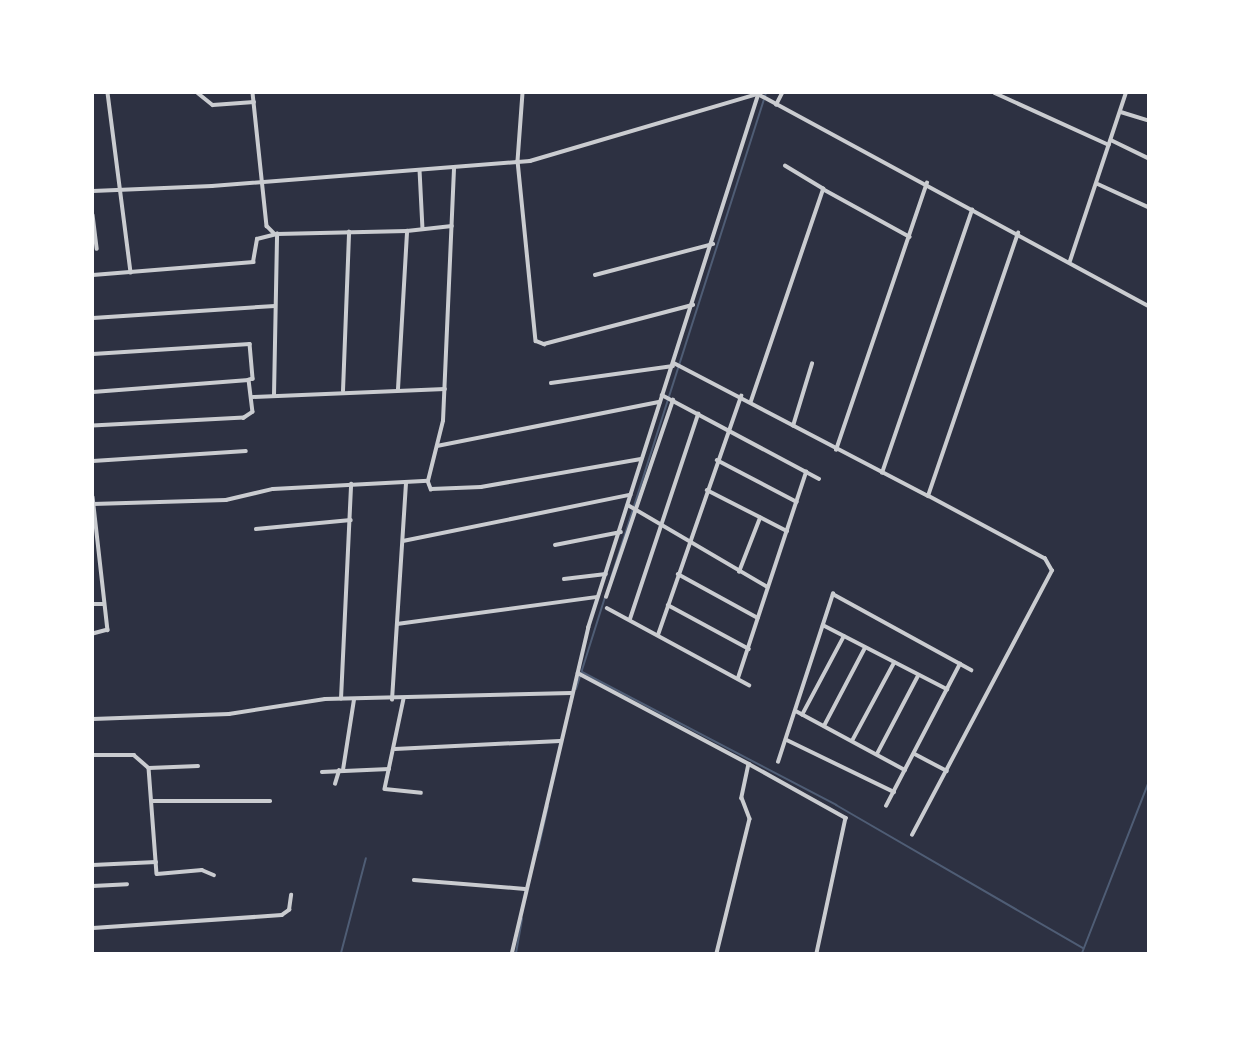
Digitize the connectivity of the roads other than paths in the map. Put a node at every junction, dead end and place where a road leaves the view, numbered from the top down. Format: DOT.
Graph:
graph roads {
  1 [pos="108,93"];
  2 [pos="198,93"];
  3 [pos="253,93"];
  4 [pos="523,93"];
  5 [pos="782,93"];
  6 [pos="995,93"];
  7 [pos="1126,93"];
  8 [pos="762,95"];
  9 [pos="254,102"];
  10 [pos="776,105"];
  11 [pos="1121,112"];
  12 [pos="1148,120"];
  13 [pos="1110,142"];
  14 [pos="1148,158"];
  15 [pos="518,161"];
  16 [pos="785,166"];
  17 [pos="454,168"];
  18 [pos="420,170"];
  19 [pos="263,181"];
  20 [pos="927,183"];
  21 [pos="1098,184"];
  22 [pos="823,189"];
  23 [pos="123,190"];
  24 [pos="93,191"];
  25 [pos="1148,207"];
  26 [pos="971,210"];
  27 [pos="93,215"];
  28 [pos="452,226"];
  29 [pos="423,229"];
  30 [pos="349,232"];
  31 [pos="407,232"];
  32 [pos="1018,233"];
  33 [pos="277,234"];
  34 [pos="910,237"];
  35 [pos="713,244"];
  36 [pos="97,249"];
  37 [pos="1070,261"];
  38 [pos="131,273"];
  39 [pos="93,275"];
  40 [pos="595,275"];
  41 [pos="693,305"];
  42 [pos="275,306"];
  43 [pos="1148,306"];
  44 [pos="93,318"];
  45 [pos="93,354"];
  46 [pos="812,364"];
  47 [pos="674,365"];
  48 [pos="249,380"];
  49 [pos="551,383"];
  50 [pos="398,389"];
  51 [pos="445,390"];
  52 [pos="343,391"];
  53 [pos="93,392"];
  54 [pos="274,395"];
  55 [pos="741,396"];
  56 [pos="253,397"];
  57 [pos="667,397"];
  58 [pos="751,401"];
  59 [pos="660,402"];
  60 [pos="698,414"];
  61 [pos="93,426"];
  62 [pos="793,426"];
  63 [pos="726,430"];
  64 [pos="437,446"];
  65 [pos="836,450"];
  66 [pos="246,452"];
  67 [pos="641,459"];
  68 [pos="717,460"];
  69 [pos="93,461"];
  70 [pos="806,472"];
  71 [pos="882,473"];
  72 [pos="819,479"];
  73 [pos="406,481"];
  74 [pos="429,481"];
  75 [pos="351,484"];
  76 [pos="707,489"];
  77 [pos="630,495"];
  78 [pos="928,496"];
  79 [pos="93,497"];
  80 [pos="797,502"];
  81 [pos="93,504"];
  82 [pos="632,507"];
  83 [pos="760,517"];
  84 [pos="351,520"];
  85 [pos="662,526"];
  86 [pos="256,529"];
  87 [pos="787,531"];
  88 [pos="621,532"];
  89 [pos="403,541"];
  90 [pos="688,544"];
  91 [pos="555,545"];
  92 [pos="95,567"];
  93 [pos="739,572"];
  94 [pos="678,574"];
  95 [pos="608,577"];
  96 [pos="564,579"];
  97 [pos="769,587"];
  98 [pos="598,597"];
  99 [pos="606,597"];
  100 [pos="93,604"];
  101 [pos="103,604"];
  102 [pos="668,606"];
  103 [pos="607,608"];
  104 [pos="758,618"];
  105 [pos="630,619"];
  106 [pos="397,624"];
  107 [pos="823,625"];
  108 [pos="93,634"];
  109 [pos="658,635"];
  110 [pos="844,636"];
  111 [pos="866,647"];
  112 [pos="749,649"];
  113 [pos="895,662"];
  114 [pos="960,664"];
  115 [pos="971,670"];
  116 [pos="579,674"];
  117 [pos="919,675"];
  118 [pos="738,678"];
  119 [pos="749,685"];
  120 [pos="947,690"];
  121 [pos="571,692"];
  122 [pos="341,699"];
  123 [pos="354,699"];
  124 [pos="404,699"];
  125 [pos="392,700"];
  126 [pos="796,711"];
  127 [pos="802,715"];
  128 [pos="93,719"];
  129 [pos="824,726"];
  130 [pos="787,740"];
  131 [pos="560,741"];
  132 [pos="852,741"];
  133 [pos="396,749"];
  134 [pos="877,754"];
  135 [pos="914,754"];
  136 [pos="93,755"];
  137 [pos="778,762"];
  138 [pos="749,764"];
  139 [pos="198,766"];
  140 [pos="149,768"];
  141 [pos="389,769"];
  142 [pos="341,770"];
  143 [pos="905,770"];
  144 [pos="947,771"];
  145 [pos="322,772"];
  146 [pos="335,784"];
  147 [pos="894,792"];
  148 [pos="421,793"];
  149 [pos="153,801"];
  150 [pos="270,801"];
  151 [pos="886,806"];
  152 [pos="912,835"];
  153 [pos="156,862"];
  154 [pos="93,865"];
  155 [pos="214,876"];
  156 [pos="414,880"];
  157 [pos="127,884"];
  158 [pos="93,886"];
  159 [pos="525,889"];
  160 [pos="291,895"];
  161 [pos="93,928"];
  162 [pos="512,953"];
  163 [pos="716,953"];
  164 [pos="817,953"];
  1 -- 23 [label="street"];
  2 -- 9 [label="street"];
  3 -- 9 [label="street"];
  4 -- 15 [label="street"];
  5 -- 10 [label="street"];
  6 -- 13 [label="street"];
  7 -- 11 [label="street"];
  8 -- 10 [label="street"];
  8 -- 15 [label="street"];
  8 -- 35 [label="street"];
  9 -- 19 [label="street"];
  10 -- 20 [label="street"];
  11 -- 12 [label="street"];
  11 -- 13 [label="street"];
  13 -- 14 [label="street"];
  13 -- 21 [label="street"];
  15 -- 17 [label="street"];
  15 -- 41 [label="street"];
  16 -- 22 [label="street"];
  17 -- 18 [label="street"];
  17 -- 28 [label="street"];
  18 -- 19 [label="street"];
  18 -- 29 [label="street"];
  19 -- 23 [label="street"];
  19 -- 33 [label="street"];
  20 -- 26 [label="street"];
  20 -- 34 [label="street"];
  21 -- 25 [label="street"];
  21 -- 37 [label="street"];
  22 -- 34 [label="street"];
  22 -- 58 [label="street"];
  23 -- 24 [label="street"];
  23 -- 38 [label="street"];
  26 -- 32 [label="street"];
  26 -- 71 [label="street"];
  27 -- 36 [label="street"];
  28 -- 29 [label="street"];
  28 -- 51 [label="street"];
  29 -- 31 [label="street"];
  30 -- 31 [label="street"];
  30 -- 33 [label="street"];
  30 -- 52 [label="street"];
  31 -- 50 [label="street"];
  32 -- 37 [label="street"];
  32 -- 78 [label="street"];
  33 -- 38 [label="street"];
  33 -- 42 [label="street"];
  34 -- 65 [label="street"];
  35 -- 40 [label="street"];
  35 -- 41 [label="street"];
  37 -- 43 [label="street"];
  38 -- 39 [label="street"];
  41 -- 47 [label="street"];
  42 -- 44 [label="street"];
  42 -- 54 [label="street"];
  45 -- 48 [label="street"];
  46 -- 62 [label="street"];
  47 -- 49 [label="street"];
  47 -- 55 [label="street"];
  47 -- 57 [label="street"];
  48 -- 53 [label="street"];
  48 -- 56 [label="street"];
  50 -- 51 [label="street"];
  50 -- 52 [label="street"];
  51 -- 64 [label="street"];
  52 -- 54 [label="street"];
  54 -- 56 [label="street"];
  55 -- 58 [label="street"];
  55 -- 63 [label="street"];
  56 -- 61 [label="street"];
  57 -- 59 [label="street"];
  57 -- 60 [label="street"];
  57 -- 82 [label="street"];
  58 -- 62 [label="street"];
  59 -- 64 [label="street"];
  59 -- 67 [label="street"];
  60 -- 63 [label="street"];
  60 -- 85 [label="street"];
  62 -- 65 [label="street"];
  63 -- 68 [label="street"];
  63 -- 70 [label="street"];
  64 -- 74 [label="street"];
  65 -- 71 [label="street"];
  66 -- 69 [label="street"];
  67 -- 74 [label="street"];
  67 -- 77 [label="street"];
  68 -- 76 [label="street"];
  68 -- 80 [label="street"];
  70 -- 72 [label="street"];
  70 -- 80 [label="street"];
  71 -- 78 [label="street"];
  73 -- 74 [label="street"];
  73 -- 75 [label="street"];
  73 -- 89 [label="street"];
  75 -- 81 [label="street"];
  75 -- 84 [label="street"];
  76 -- 83 [label="street"];
  76 -- 90 [label="street"];
  77 -- 82 [label="street"];
  77 -- 89 [label="street"];
  78 -- 144 [label="street"];
  79 -- 81 [label="street"];
  80 -- 87 [label="street"];
  81 -- 92 [label="street"];
  82 -- 85 [label="street"];
  82 -- 88 [label="street"];
  82 -- 95 [label="street"];
  83 -- 87 [label="street"];
  83 -- 93 [label="street"];
  84 -- 86 [label="street"];
  84 -- 122 [label="street"];
  85 -- 90 [label="street"];
  85 -- 105 [label="street"];
  87 -- 97 [label="street"];
  88 -- 91 [label="street"];
  88 -- 95 [label="street"];
  89 -- 106 [label="street"];
  90 -- 93 [label="street"];
  90 -- 94 [label="street"];
  92 -- 101 [label="street"];
  93 -- 97 [label="street"];
  94 -- 102 [label="street"];
  94 -- 104 [label="street"];
  95 -- 96 [label="street"];
  95 -- 98 [label="street"];
  95 -- 99 [label="street"];
  97 -- 104 [label="street"];
  98 -- 106 [label="street"];
  98 -- 116 [label="street"];
  100 -- 101 [label="street"];
  101 -- 108 [label="street"];
  102 -- 109 [label="street"];
  102 -- 112 [label="street"];
  103 -- 105 [label="street"];
  104 -- 112 [label="street"];
  105 -- 109 [label="street"];
  106 -- 125 [label="street"];
  107 -- 110 [label="street"];
  107 -- 114 [label="street"];
  107 -- 126 [label="street"];
  109 -- 118 [label="street"];
  110 -- 111 [label="street"];
  110 -- 127 [label="street"];
  111 -- 113 [label="street"];
  111 -- 129 [label="street"];
  112 -- 118 [label="street"];
  113 -- 117 [label="street"];
  113 -- 132 [label="street"];
  114 -- 115 [label="street"];
  114 -- 120 [label="street"];
  116 -- 121 [label="street"];
  116 -- 138 [label="street"];
  117 -- 120 [label="street"];
  117 -- 134 [label="street"];
  118 -- 119 [label="street"];
  120 -- 135 [label="street"];
  121 -- 124 [label="street"];
  121 -- 131 [label="street"];
  122 -- 123 [label="street"];
  122 -- 128 [label="street"];
  123 -- 125 [label="street"];
  123 -- 142 [label="street"];
  124 -- 125 [label="street"];
  124 -- 133 [label="street"];
  126 -- 127 [label="street"];
  126 -- 130 [label="street"];
  127 -- 129 [label="street"];
  129 -- 132 [label="street"];
  130 -- 137 [label="street"];
  130 -- 147 [label="street"];
  131 -- 133 [label="street"];
  131 -- 159 [label="street"];
  132 -- 134 [label="street"];
  133 -- 141 [label="street"];
  134 -- 143 [label="street"];
  135 -- 143 [label="street"];
  135 -- 144 [label="street"];
  136 -- 140 [label="street"];
  138 -- 163 [label="street"];
  138 -- 164 [label="street"];
  139 -- 140 [label="street"];
  140 -- 149 [label="street"];
  141 -- 142 [label="street"];
  141 -- 148 [label="street"];
  142 -- 145 [label="street"];
  142 -- 146 [label="street"];
  143 -- 147 [label="street"];
  144 -- 152 [label="street"];
  147 -- 151 [label="street"];
  149 -- 150 [label="street"];
  149 -- 153 [label="street"];
  153 -- 154 [label="street"];
  153 -- 155 [label="street"];
  156 -- 159 [label="street"];
  157 -- 158 [label="street"];
  159 -- 162 [label="street"];
  160 -- 161 [label="street"];
}
